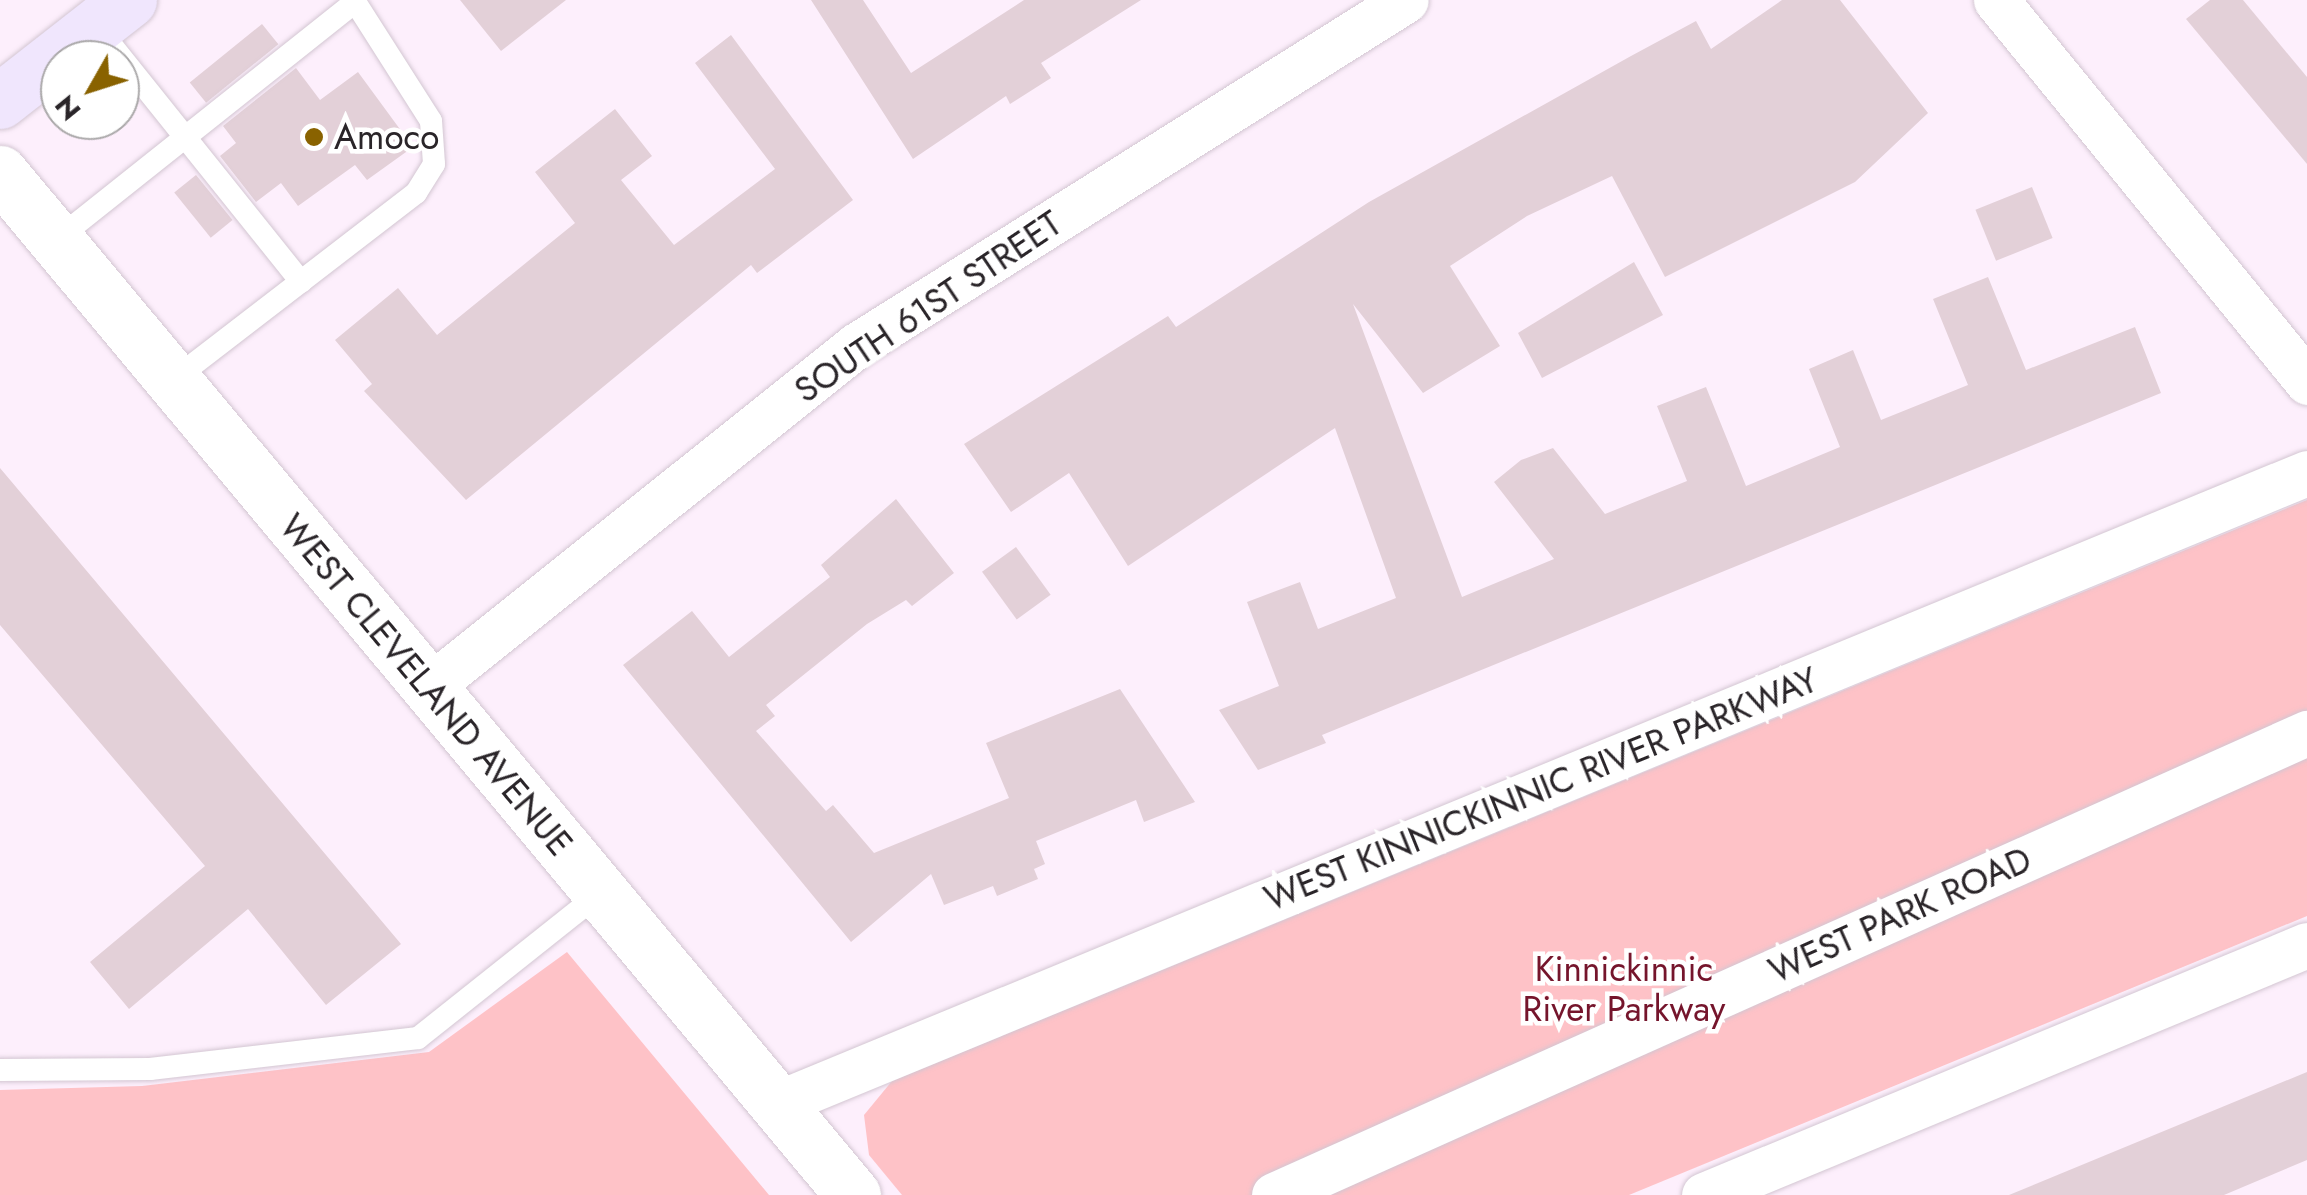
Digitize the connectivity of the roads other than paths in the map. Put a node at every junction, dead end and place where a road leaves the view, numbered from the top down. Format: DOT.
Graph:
graph roads {
  1 [pos="1406,0"];
  2 [pos="1996,0"];
  3 [pos="354,1"];
  4 [pos="113,13"];
  5 [pos="0,101"];
  6 [pos="185,137"];
  7 [pos="0,173"];
  8 [pos="56,240"];
  9 [pos="301,282"];
  10 [pos="173,380"];
  11 [pos="2307,382"];
  12 [pos="2307,473"];
  13 [pos="429,687"];
  14 [pos="2307,733"];
  15 [pos="600,894"];
  16 [pos="2307,946"];
  17 [pos="0,1070"];
  18 [pos="776,1104"];
  19 [pos="853,1195"];
  20 [pos="1274,1195"];
  21 [pos="1704,1195"];
  1 -- 13 [label="street, SOUTH 61ST STREET"];
  2 -- 11 [label="street"];
  3 -- 6 [label="lane"];
  3 -- 9 [label="lane"];
  4 -- 5 [label="main road"];
  4 -- 6 [label="lane"];
  6 -- 8 [label="lane"];
  6 -- 9 [label="lane"];
  7 -- 8 [label="street, WEST CLEVELAND AVENUE"];
  8 -- 10 [label="street, WEST CLEVELAND AVENUE"];
  9 -- 10 [label="lane"];
  10 -- 13 [label="street, WEST CLEVELAND AVENUE"];
  12 -- 18 [label="street, WEST KINNICKINNIC RIVER PARKWAY"];
  13 -- 15 [label="street, WEST CLEVELAND AVENUE"];
  14 -- 20 [label="street, WEST PARK ROAD"];
  15 -- 17 [label="lane"];
  15 -- 18 [label="street, WEST CLEVELAND AVENUE"];
  16 -- 21 [label="street"];
  18 -- 19 [label="street, WEST CLEVELAND AVENUE"];
}
